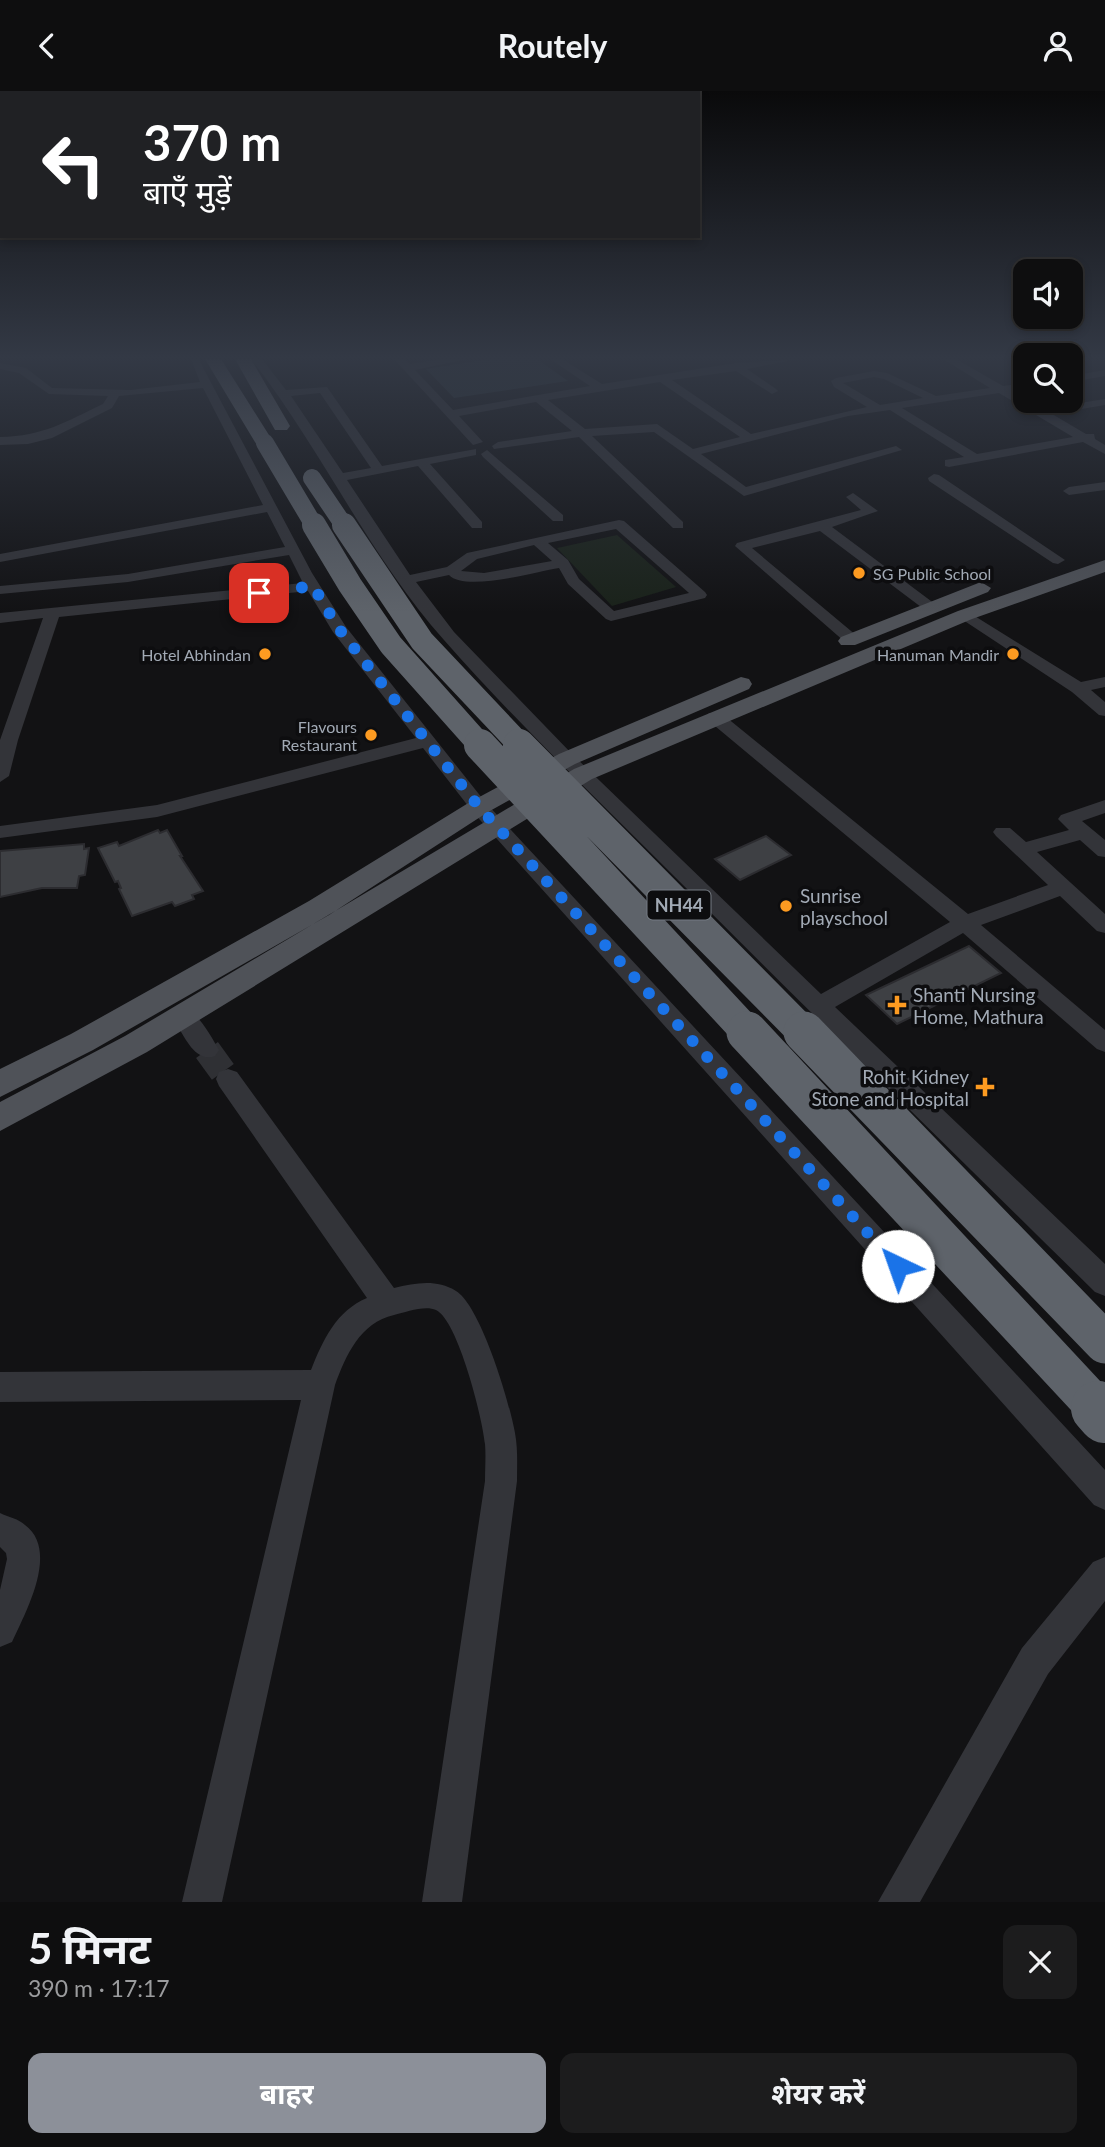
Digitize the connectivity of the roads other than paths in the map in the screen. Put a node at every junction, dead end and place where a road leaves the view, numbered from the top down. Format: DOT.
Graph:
graph roads {
  1 [pos="238,444"];
  2 [pos="277,444"];
  3 [pos="278,444"];
  4 [pos="316,444"];
  5 [pos="361,444"];
  6 [pos="472,444"];
  7 [pos="485,444"];
  8 [pos="491,444"];
  9 [pos="527,444"];
  10 [pos="593,444"];
  11 [pos="679,444"];
  12 [pos="731,444"];
  13 [pos="949,444"];
  14 [pos="1054,444"];
  15 [pos="475,447"];
  16 [pos="493,450"];
  17 [pos="895,450"];
  18 [pos="692,453"];
  19 [pos="975,458"];
  20 [pos="421,462"];
  21 [pos="949,463"];
  22 [pos="379,470"];
  23 [pos="339,478"];
  24 [pos="934,478"];
  25 [pos="1105,486"];
  26 [pos="1069,491"];
  27 [pos="853,497"];
  28 [pos="272,507"];
  29 [pos="558,518"];
  30 [pos="477,525"];
  31 [pos="678,525"];
  32 [pos="822,526"];
  33 [pos="536,540"];
  34 [pos="294,550"];
  35 [pos="1081,552"];
  36 [pos="0,558"];
  37 [pos="1058,560"];
  38 [pos="563,563"];
  39 [pos="1105,565"];
  40 [pos="452,570"];
  41 [pos="406,580"];
  42 [pos="313,586"];
  43 [pos="0,590"];
  44 [pos="930,607"];
  45 [pos="52,615"];
  46 [pos="965,615"];
  47 [pos="0,618"];
  48 [pos="851,639"];
  49 [pos="1105,681"];
  50 [pos="1078,688"];
  51 [pos="1105,711"];
  52 [pos="715,717"];
  53 [pos="5,741"];
  54 [pos="427,741"];
  55 [pos="575,767"];
  56 [pos="0,776"];
  57 [pos="1105,806"];
  58 [pos="488,815"];
  59 [pos="0,832"];
  60 [pos="1003,832"];
  61 [pos="1083,833"];
  62 [pos="1022,850"];
  63 [pos="1105,851"];
  64 [pos="1063,887"];
  65 [pos="965,923"];
  66 [pos="1105,926"];
  67 [pos="818,1006"];
  68 [pos="183,1016"];
  69 [pos="1105,1043"];
  70 [pos="208,1050"];
  71 [pos="228,1079"];
  72 [pos="0,1084"];
  73 [pos="0,1118"];
  74 [pos="1105,1283"];
  75 [pos="387,1302"];
  76 [pos="1105,1343"];
  77 [pos="320,1385"];
  78 [pos="0,1387"];
  79 [pos="1105,1416"];
  80 [pos="1105,1494"];
  81 [pos="0,1530"];
  82 [pos="1105,1574"];
  83 [pos="0,1630"];
  84 [pos="202,1902"];
  85 [pos="442,1902"];
  86 [pos="898,1902"];
  1 -- 28 [label="street"];
  2 -- 79 [label="highway, NH44, bridge"];
  3 -- 76 [label="highway, NH44, bridge"];
  4 -- 23 [label="street"];
  5 -- 22 [label="street"];
  6 -- 15 [label="street"];
  7 -- 15 [label="street"];
  8 -- 16 [label="street"];
  9 -- 16 [label="street"];
  10 -- 31 [label="street"];
  11 -- 18 [label="street"];
  12 -- 18 [label="street"];
  13 -- 19 [label="street"];
  14 -- 19 [label="street"];
  15 -- 20 [label="street"];
  16 -- 29 [label="street"];
  17 -- 18 [label="street"];
  19 -- 21 [label="street"];
  20 -- 22 [label="street"];
  20 -- 30 [label="street"];
  22 -- 23 [label="street"];
  23 -- 41 [label="street"];
  24 -- 37 [label="street"];
  25 -- 26 [label="street"];
  27 -- 32 [label="street"];
  28 -- 34 [label="street"];
  28 -- 36 [label="street"];
  32 -- 44 [label="street"];
  32 -- 48 [label="street"];
  33 -- 38 [label="street"];
  33 -- 38 [label="street"];
  33 -- 40 [label="street"];
  34 -- 42 [label="street"];
  34 -- 43 [label="street"];
  35 -- 37 [label="main road"];
  37 -- 44 [label="main road"];
  38 -- 40 [label="street"];
  39 -- 46 [label="main road"];
  40 -- 41 [label="street"];
  41 -- 55 [label="street"];
  42 -- 45 [label="street"];
  42 -- 54 [label="street"];
  44 -- 48 [label="main road"];
  45 -- 47 [label="street"];
  45 -- 53 [label="street"];
  46 -- 50 [label="street"];
  46 -- 52 [label="main road"];
  48 -- 55 [label="main road"];
  49 -- 50 [label="street"];
  50 -- 51 [label="street"];
  52 -- 55 [label="main road"];
  52 -- 65 [label="street"];
  53 -- 56 [label="street"];
  54 -- 58 [label="street"];
  54 -- 59 [label="street"];
  55 -- 58 [label="main road"];
  55 -- 67 [label="street"];
  57 -- 61 [label="street"];
  58 -- 68 [label="main road"];
  58 -- 72 [label="main road"];
  58 -- 80 [label="street"];
  60 -- 62 [label="street"];
  61 -- 62 [label="street"];
  61 -- 63 [label="street"];
  62 -- 64 [label="street"];
  64 -- 65 [label="street"];
  64 -- 66 [label="street"];
  65 -- 67 [label="street"];
  65 -- 69 [label="street"];
  67 -- 74 [label="street"];
  68 -- 70 [label="street"];
  68 -- 73 [label="main road"];
  71 -- 75 [label="street"];
  75 -- 77 [label="street"];
  75 -- 85 [label="street"];
  77 -- 78 [label="street"];
  77 -- 84 [label="street"];
  81 -- 83 [label="street"];
  82 -- 86 [label="street"];
}
